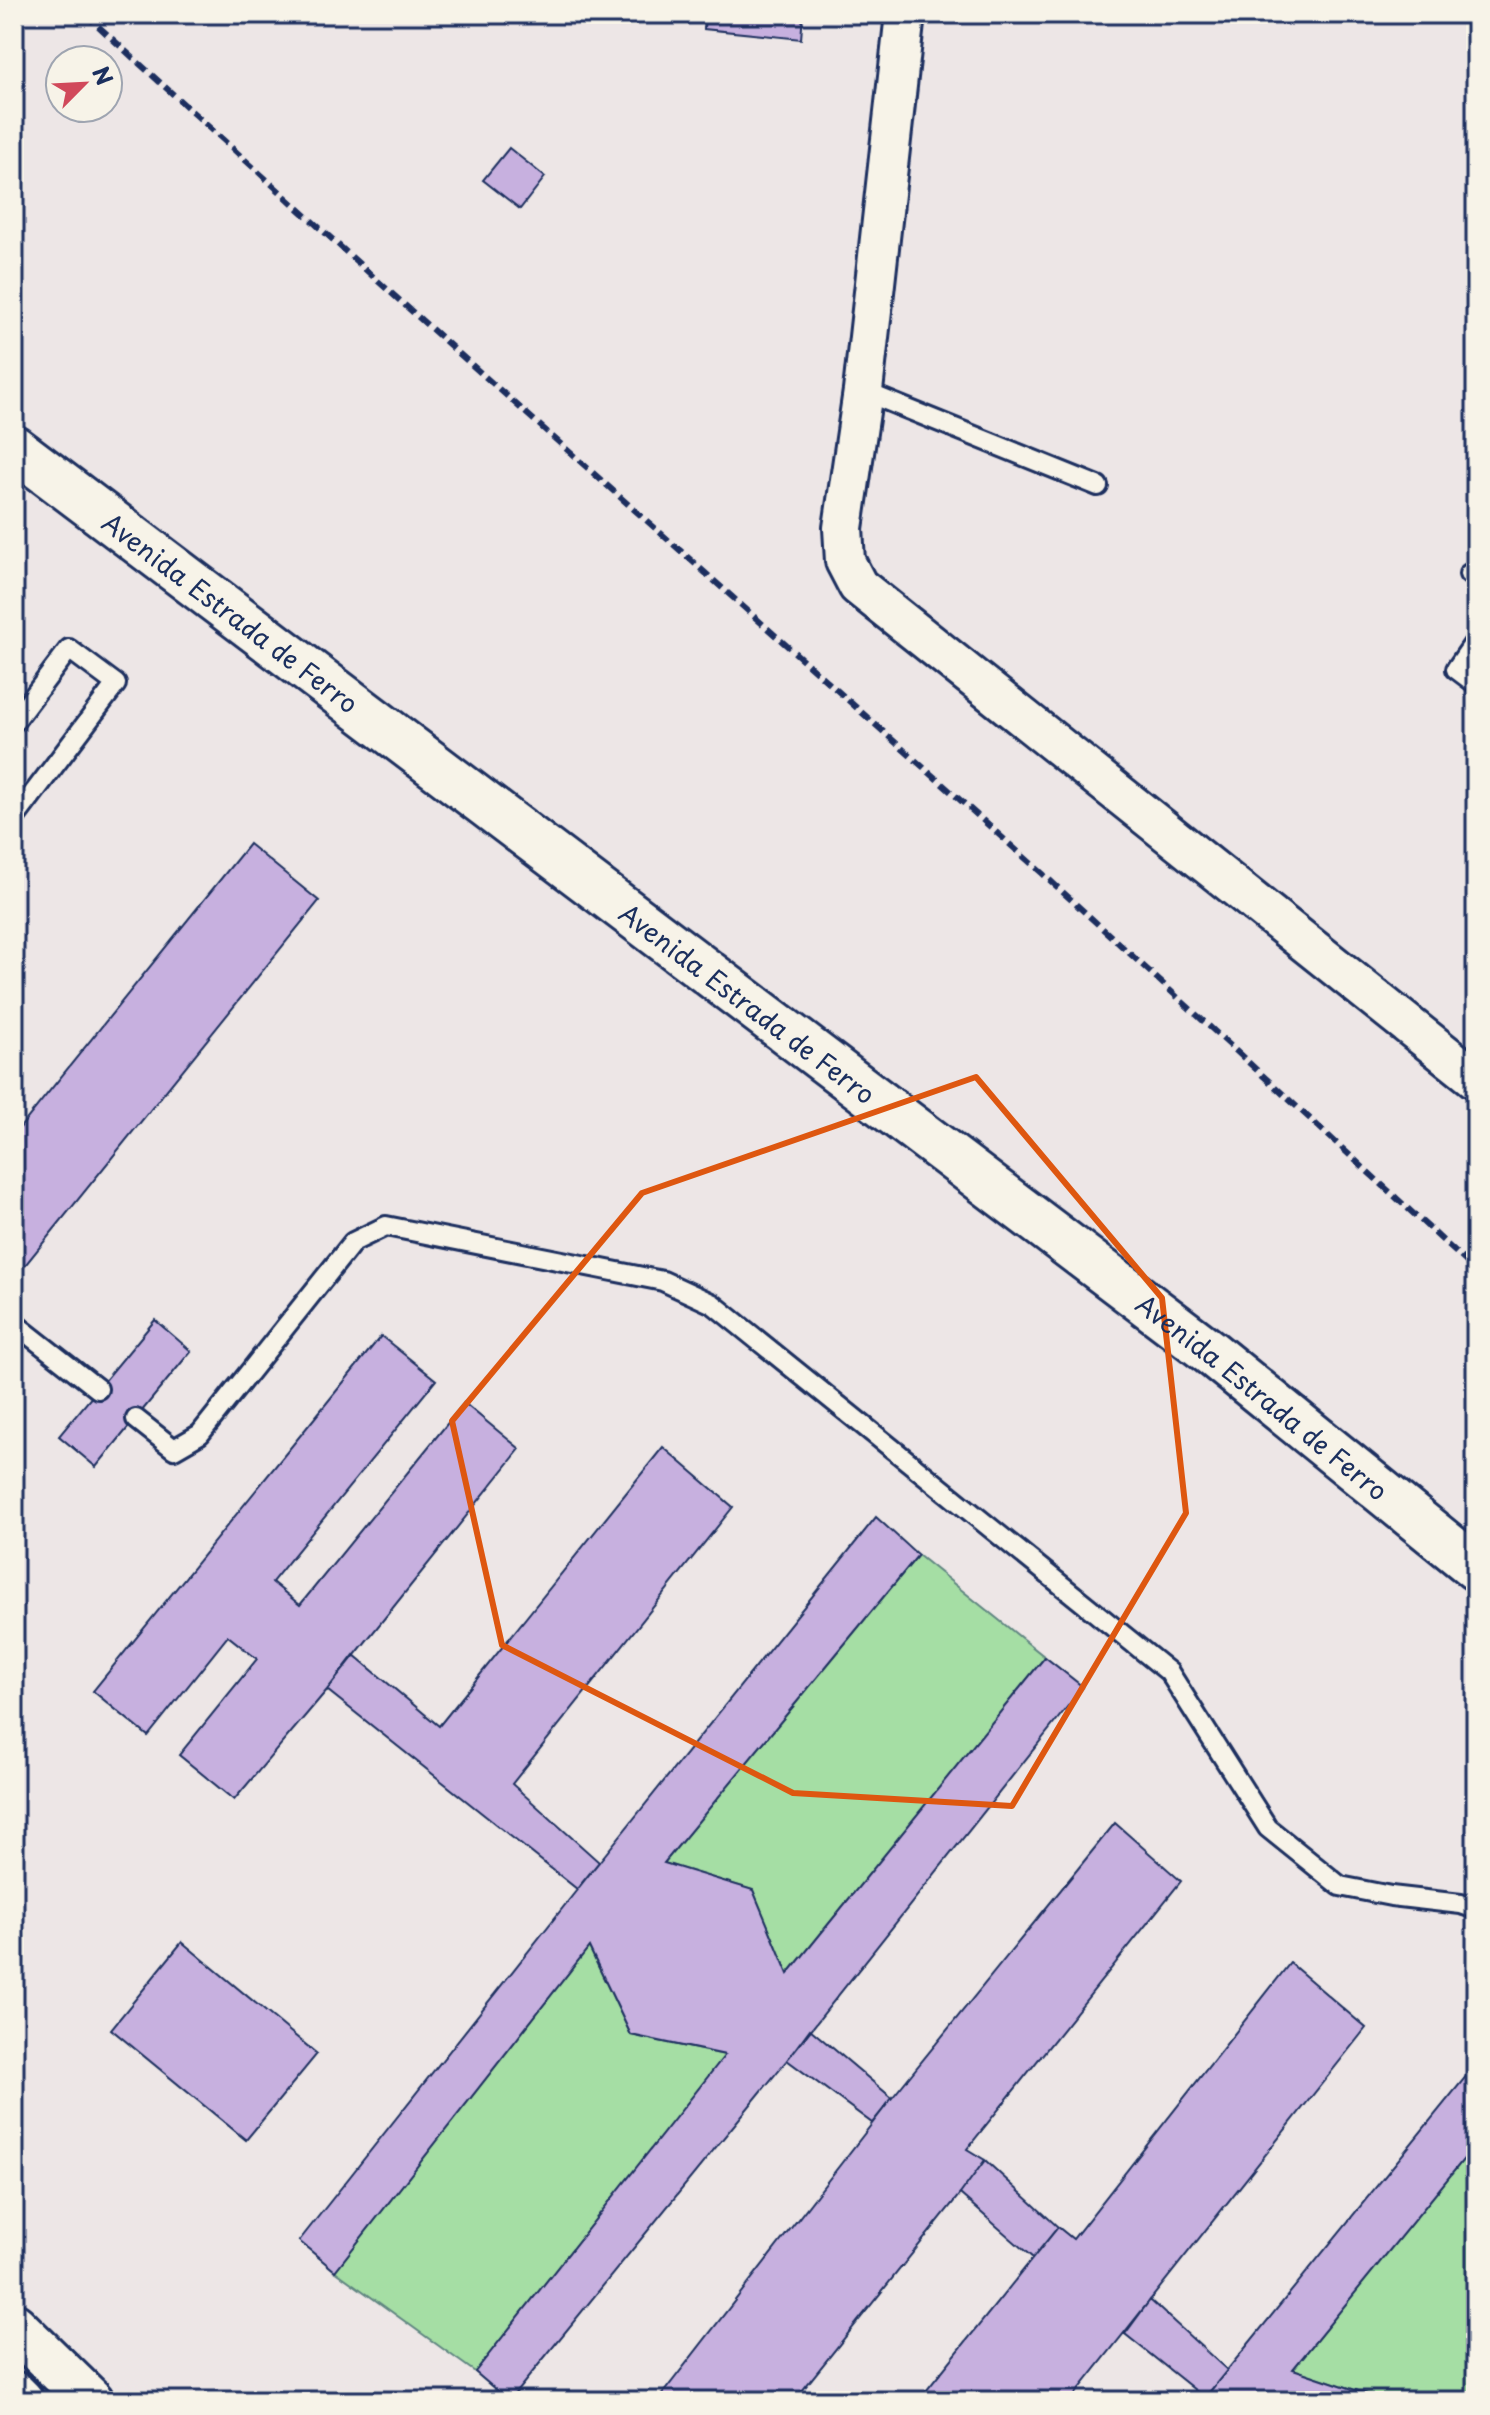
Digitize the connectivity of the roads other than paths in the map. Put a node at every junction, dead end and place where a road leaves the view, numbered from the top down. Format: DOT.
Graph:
graph roads {
  1 [pos="905,14"];
  2 [pos="863,391"];
  3 [pos="14,448"];
  4 [pos="1098,486"];
  5 [pos="1476,640"];
  6 [pos="1476,684"];
  7 [pos="14,722"];
  8 [pos="14,819"];
  9 [pos="1476,1079"];
  10 [pos="14,1323"];
  11 [pos="98,1389"];
  12 [pos="136,1419"];
  13 [pos="1476,1568"];
  14 [pos="1476,1909"];
  15 [pos="14,2326"];
  16 [pos="14,2394"];
  17 [pos="21,2401"];
  18 [pos="91,2401"];
  1 -- 2 [label="street"];
  2 -- 4 [label="lane"];
  2 -- 9 [label="street"];
  3 -- 13 [label="street, Avenida Estrada de Ferro"];
  5 -- 6 [label="lane"];
  7 -- 8 [label="lane"];
  10 -- 11 [label="lane"];
  12 -- 14 [label="lane"];
  15 -- 18 [label="street"];
  16 -- 17 [label="street"];
}
